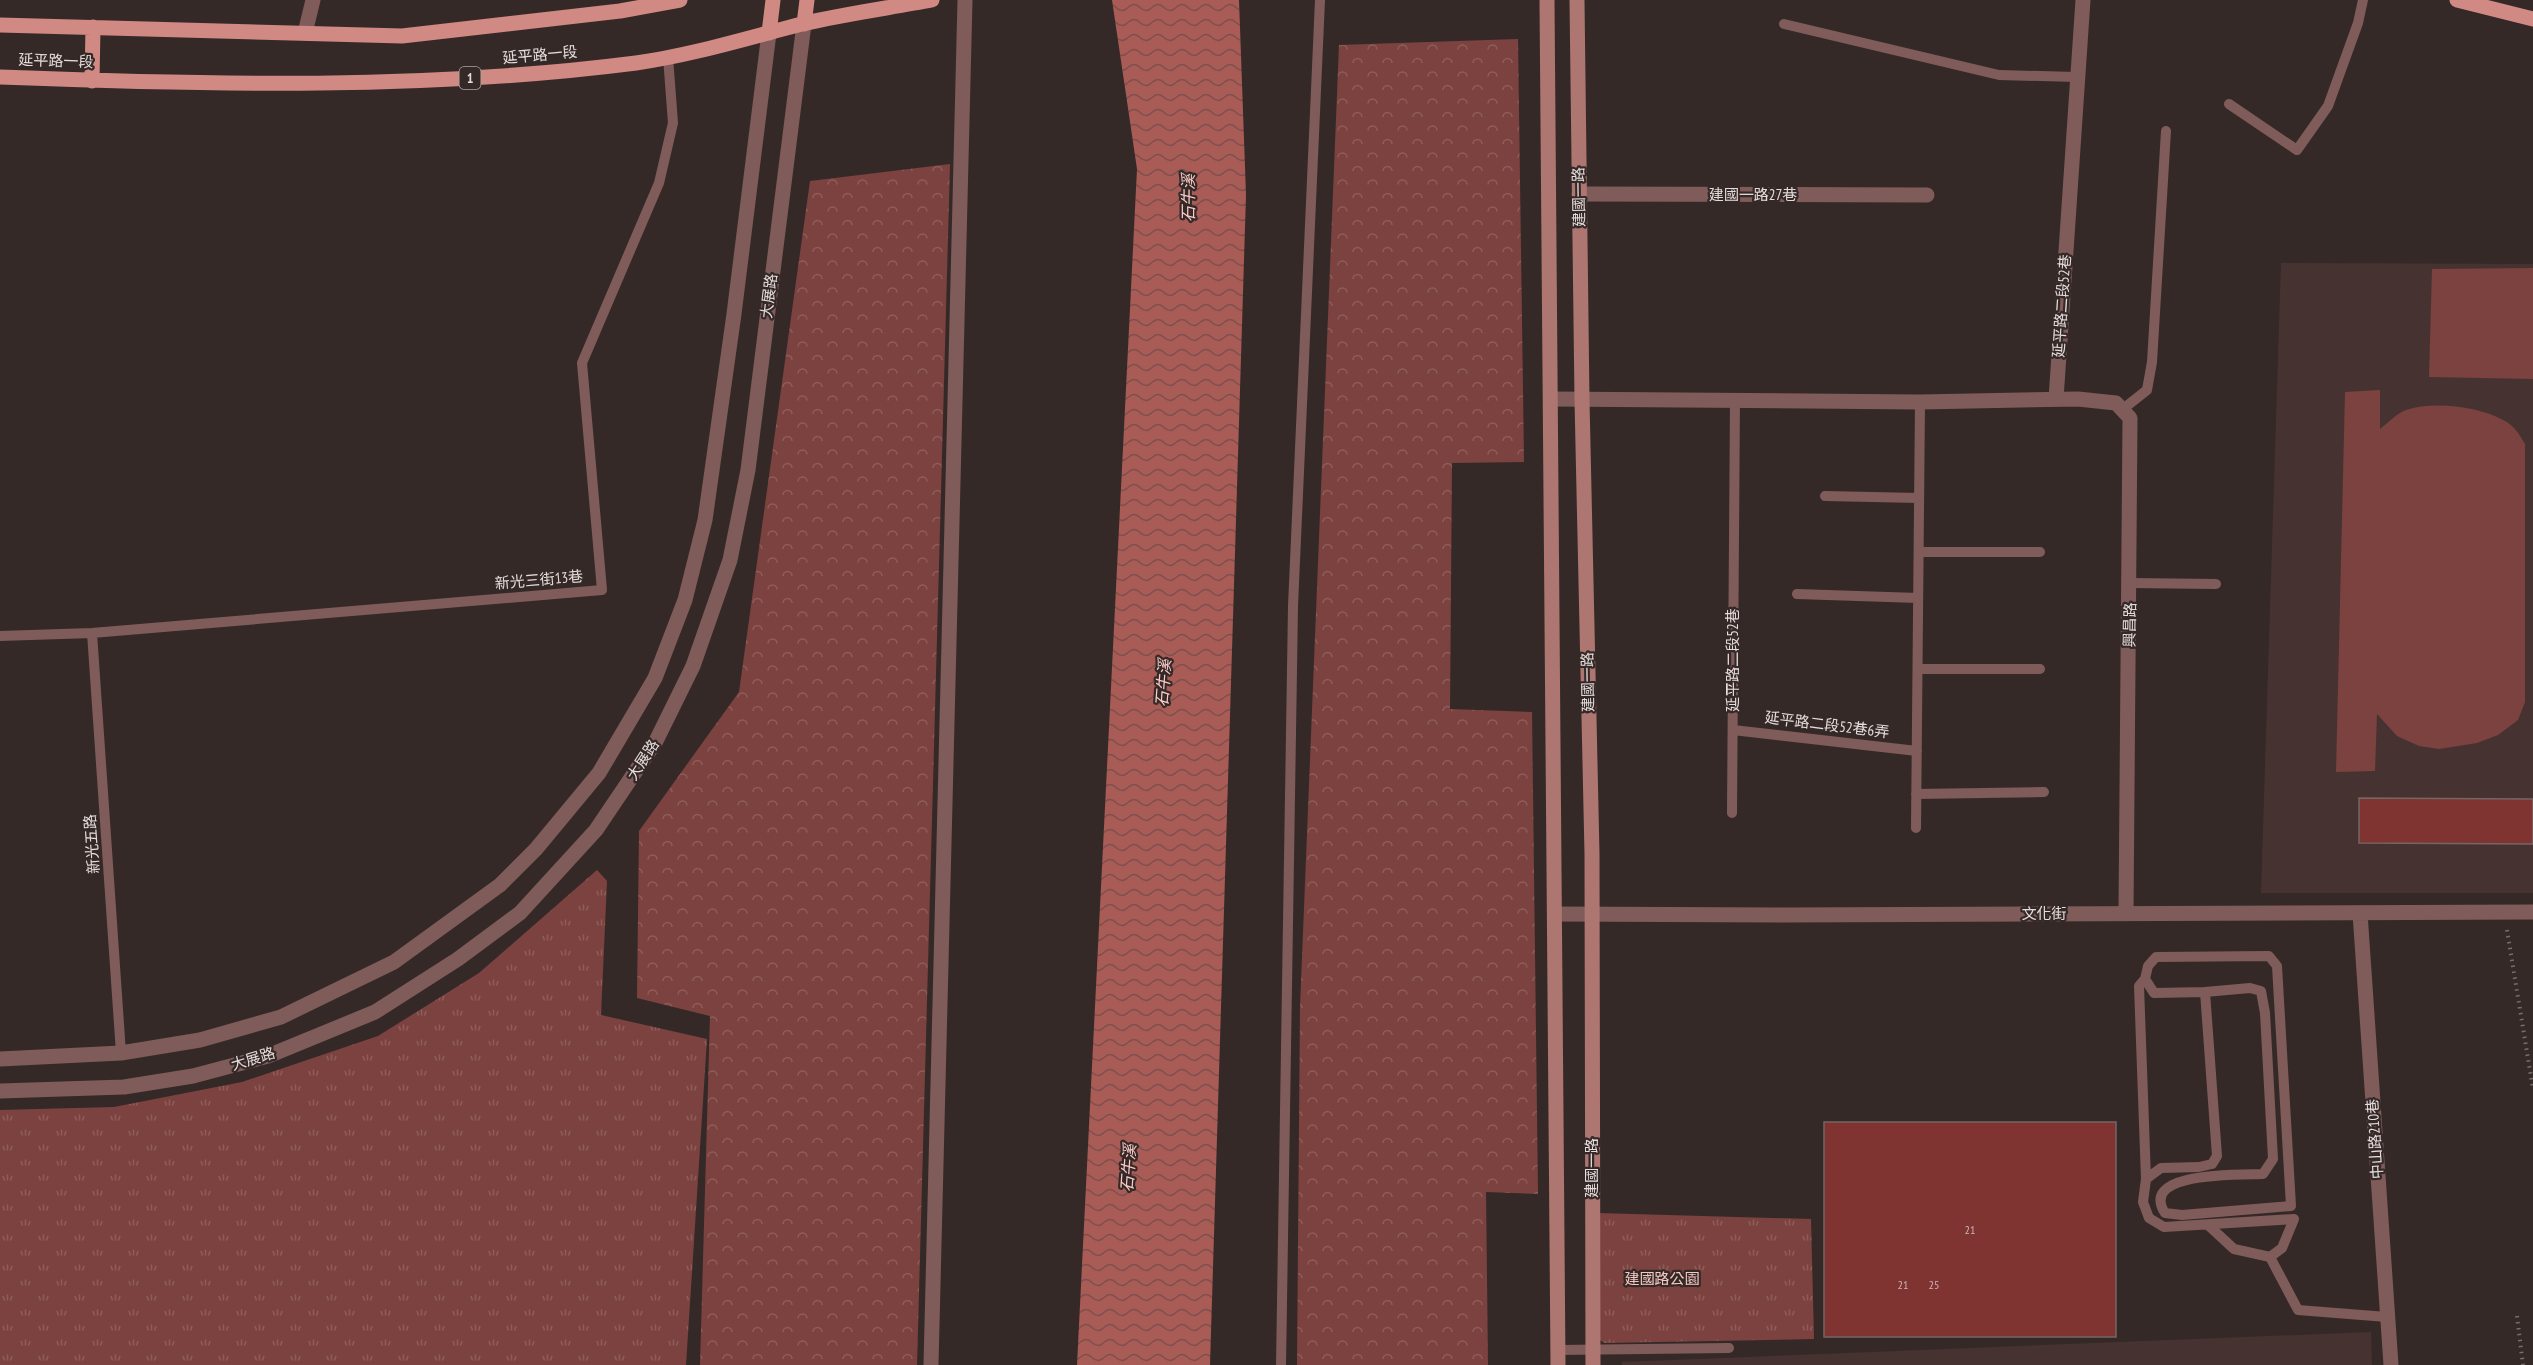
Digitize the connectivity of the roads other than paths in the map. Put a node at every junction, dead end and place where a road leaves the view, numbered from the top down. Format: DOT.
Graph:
graph roads {
  1 [pos="313,0"];
  2 [pos="680,0"];
  3 [pos="773,0"];
  4 [pos="807,0"];
  5 [pos="932,0"];
  6 [pos="965,0"];
  7 [pos="1320,0"];
  8 [pos="1547,0"];
  9 [pos="1577,0"];
  10 [pos="2083,0"];
  11 [pos="2363,0"];
  12 [pos="2457,0"];
  13 [pos="2533,19"];
  14 [pos="804,24"];
  15 [pos="1784,24"];
  16 [pos="0,26"];
  17 [pos="93,27"];
  18 [pos="305,33"];
  19 [pos="769,33"];
  20 [pos="668,57"];
  21 [pos="0,77"];
  22 [pos="2077,77"];
  23 [pos="92,81"];
  24 [pos="2229,104"];
  25 [pos="2166,131"];
  26 [pos="1579,194"];
  27 [pos="1928,195"];
  28 [pos="1551,399"];
  29 [pos="1736,399"];
  30 [pos="2056,399"];
  31 [pos="1582,400"];
  32 [pos="1920,402"];
  33 [pos="2123,409"];
  34 [pos="1825,496"];
  35 [pos="1919,498"];
  36 [pos="1919,552"];
  37 [pos="2040,552"];
  38 [pos="2130,583"];
  39 [pos="2216,584"];
  40 [pos="1797,594"];
  41 [pos="1918,598"];
  42 [pos="92,633"];
  43 [pos="0,636"];
  44 [pos="1918,669"];
  45 [pos="2040,669"];
  46 [pos="1733,730"];
  47 [pos="1917,751"];
  48 [pos="2044,792"];
  49 [pos="1916,794"];
  50 [pos="1732,813"];
  51 [pos="1917,828"];
  52 [pos="2533,912"];
  53 [pos="1592,913"];
  54 [pos="2360,913"];
  55 [pos="1555,914"];
  56 [pos="2126,914"];
  57 [pos="2145,980"];
  58 [pos="2205,992"];
  59 [pos="121,1053"];
  60 [pos="0,1059"];
  61 [pos="0,1091"];
  62 [pos="2146,1179"];
  63 [pos="2208,1225"];
  64 [pos="2270,1257"];
  65 [pos="2387,1317"];
  66 [pos="1729,1348"];
  67 [pos="1593,1349"];
  68 [pos="1558,1358"];
  69 [pos="931,1365"];
  70 [pos="1281,1365"];
  71 [pos="1593,1365"];
  72 [pos="2391,1365"];
  1 -- 18 [label="street"];
  2 -- 18 [label="main road"];
  3 -- 19 [label="main road"];
  4 -- 14 [label="main road"];
  5 -- 14 [label="main road, 延平路一段 / 1"];
  6 -- 69 [label="street"];
  7 -- 70 [label="lane"];
  8 -- 28 [label="street, 建國一路"];
  9 -- 26 [label="street, 建國一路"];
  10 -- 22 [label="street, 延平路二段52巷"];
  11 -- 24 [label="lane"];
  12 -- 13 [label="main road"];
  14 -- 19 [label="main road, 延平路一段 / 1"];
  14 -- 61 [label="street, 大展路"];
  15 -- 22 [label="lane"];
  16 -- 17 [label="main road"];
  17 -- 18 [label="main road"];
  17 -- 23 [label="main road"];
  19 -- 20 [label="main road, 延平路一段 / 1"];
  19 -- 59 [label="street, 大展路"];
  20 -- 23 [label="main road, 延平路一段 / 1"];
  20 -- 42 [label="lane, 新光三街13巷"];
  21 -- 23 [label="main road, 延平路一段 / 1"];
  22 -- 30 [label="street, 延平路二段52巷"];
  25 -- 33 [label="lane"];
  26 -- 27 [label="street, 建國一路27巷"];
  26 -- 31 [label="street, 建國一路"];
  28 -- 31 [label="street"];
  28 -- 55 [label="street, 建國一路"];
  29 -- 31 [label="street"];
  29 -- 32 [label="street"];
  29 -- 46 [label="lane, 延平路二段52巷"];
  30 -- 32 [label="street"];
  30 -- 33 [label="street"];
  31 -- 53 [label="street, 建國一路"];
  32 -- 35 [label="lane"];
  33 -- 38 [label="street, 興昌路"];
  34 -- 35 [label="lane"];
  35 -- 36 [label="lane"];
  36 -- 37 [label="lane"];
  36 -- 41 [label="lane"];
  38 -- 39 [label="lane"];
  38 -- 56 [label="street, 興昌路"];
  40 -- 41 [label="lane"];
  41 -- 44 [label="lane"];
  42 -- 43 [label="lane, 新光三街13巷"];
  42 -- 59 [label="lane, 新光五路"];
  44 -- 45 [label="lane"];
  44 -- 47 [label="lane"];
  46 -- 47 [label="lane, 延平路二段52巷6弄"];
  46 -- 50 [label="lane, 延平路二段52巷"];
  47 -- 49 [label="lane"];
  48 -- 49 [label="lane"];
  49 -- 51 [label="lane"];
  52 -- 54 [label="street, 文化街"];
  53 -- 55 [label="street, 文化街"];
  53 -- 56 [label="street, 文化街"];
  53 -- 67 [label="street, 建國一路"];
  54 -- 56 [label="street, 文化街"];
  54 -- 65 [label="street, 中山路210巷"];
  55 -- 68 [label="street, 建國一路"];
  57 -- 58 [label="lane"];
  57 -- 58 [label="lane"];
  57 -- 62 [label="lane"];
  58 -- 62 [label="lane"];
  59 -- 60 [label="street, 大展路"];
  62 -- 63 [label="lane"];
  63 -- 64 [label="lane"];
  63 -- 64 [label="lane"];
  64 -- 65 [label="lane"];
  65 -- 72 [label="street, 中山路210巷"];
  66 -- 67 [label="lane"];
  67 -- 68 [label="lane"];
  67 -- 71 [label="street, 建國一路"];
}
